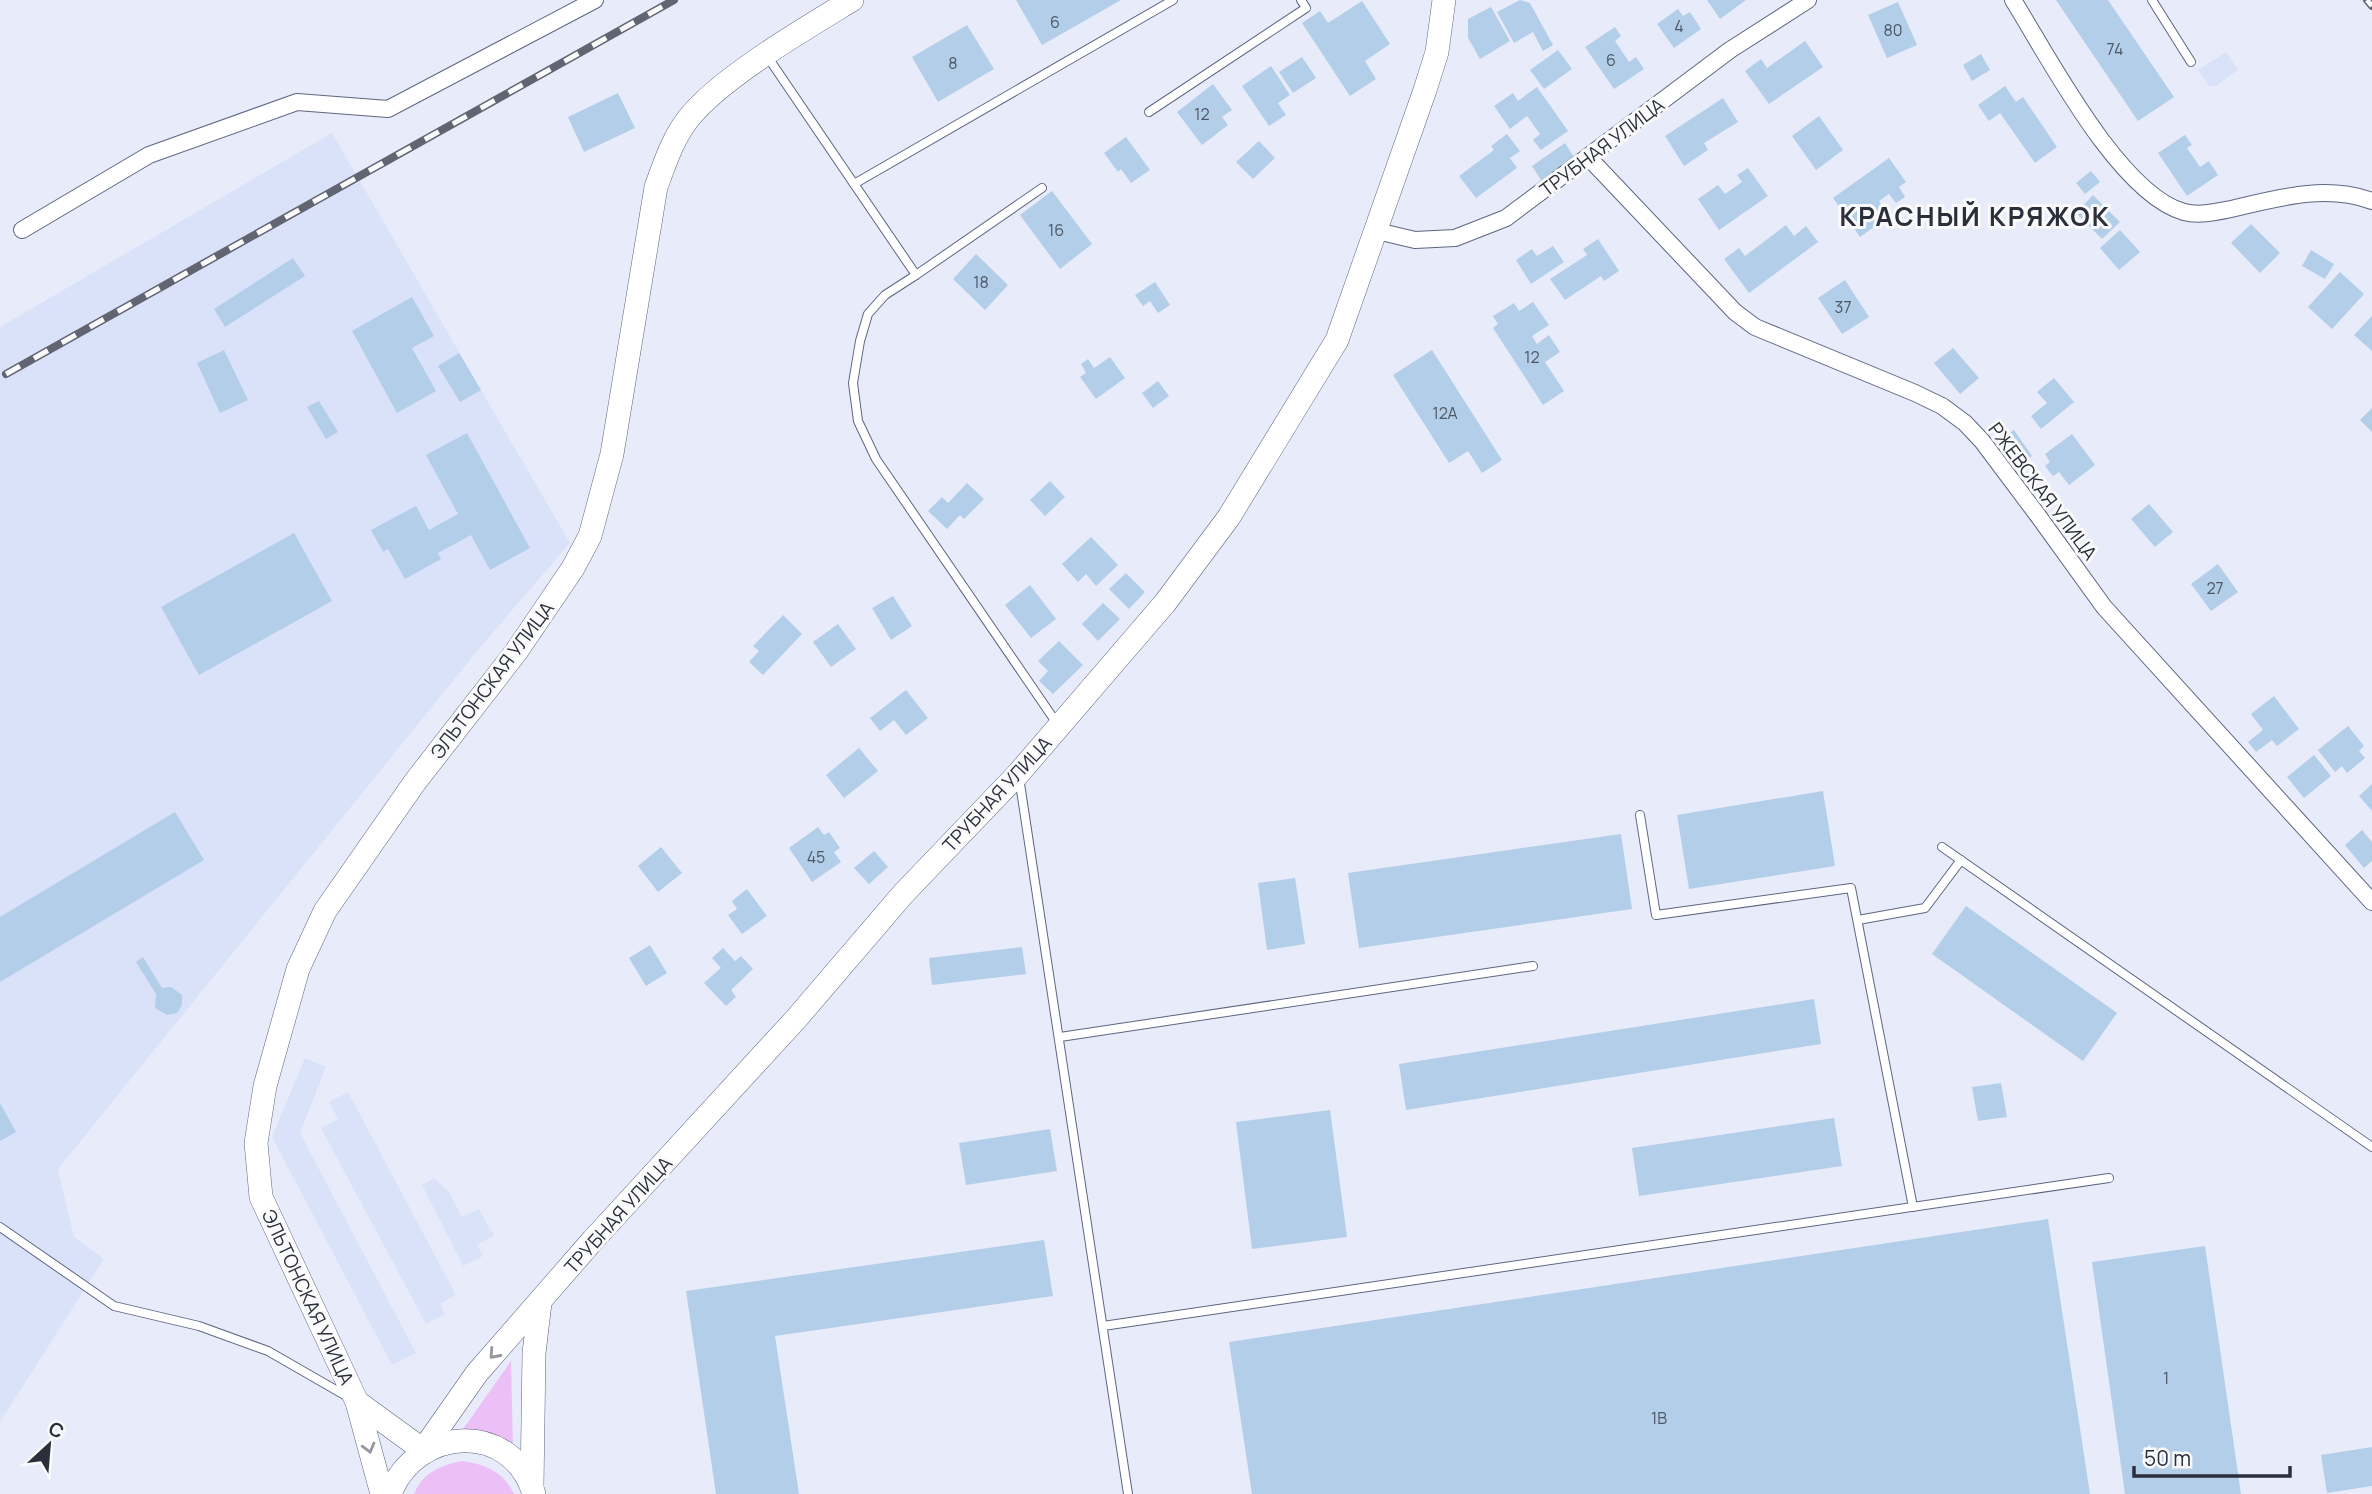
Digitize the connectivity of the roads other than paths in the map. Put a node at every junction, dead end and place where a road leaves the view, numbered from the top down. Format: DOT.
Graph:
graph roads {
  1 [pos="595,0"];
  2 [pos="852,0"];
  3 [pos="1173,0"];
  4 [pos="1301,0"];
  5 [pos="1444,0"];
  6 [pos="1808,0"];
  7 [pos="2013,0"];
  8 [pos="2152,0"];
  9 [pos="767,56"];
  10 [pos="2191,62"];
  11 [pos="1149,112"];
  12 [pos="1589,158"];
  13 [pos="854,184"];
  14 [pos="1042,188"];
  15 [pos="2372,201"];
  16 [pos="22,230"];
  17 [pos="1377,231"];
  18 [pos="916,275"];
  19 [pos="1059,727"];
  20 [pos="1018,774"];
  21 [pos="1640,815"];
  22 [pos="1942,847"];
  23 [pos="1961,860"];
  24 [pos="2372,902"];
  25 [pos="1858,920"];
  26 [pos="1533,966"];
  27 [pos="1060,1037"];
  28 [pos="2372,1147"];
  29 [pos="2109,1178"];
  30 [pos="1913,1206"];
  31 [pos="0,1227"];
  32 [pos="540,1303"];
  33 [pos="1103,1326"];
  34 [pos="357,1402"];
  35 [pos="423,1450"];
  36 [pos="533,1490"];
  37 [pos="382,1494"];
  38 [pos="390,1494"];
  39 [pos="1128,1494"];
  1 -- 16 [label="street"];
  2 -- 9 [label="main road, ЭЛЬТОНСКАЯ УЛИЦА"];
  3 -- 13 [label="lane"];
  4 -- 11 [label="lane"];
  5 -- 17 [label="main road, ТРУБНАЯ УЛИЦА"];
  6 -- 12 [label="street, ТРУБНАЯ УЛИЦА"];
  7 -- 15 [label="street"];
  8 -- 10 [label="lane"];
  9 -- 13 [label="lane"];
  9 -- 34 [label="main road, ЭЛЬТОНСКАЯ УЛИЦА"];
  12 -- 17 [label="street, ТРУБНАЯ УЛИЦА"];
  12 -- 24 [label="street, РЖЕВСКАЯ УЛИЦА"];
  13 -- 18 [label="lane"];
  14 -- 18 [label="lane"];
  17 -- 19 [label="main road, ТРУБНАЯ УЛИЦА"];
  18 -- 19 [label="lane"];
  19 -- 20 [label="main road, ТРУБНАЯ УЛИЦА"];
  20 -- 27 [label="lane"];
  20 -- 32 [label="main road, ТРУБНАЯ УЛИЦА"];
  21 -- 25 [label="lane"];
  22 -- 23 [label="lane"];
  23 -- 25 [label="lane"];
  23 -- 28 [label="lane"];
  25 -- 30 [label="lane"];
  26 -- 27 [label="lane"];
  27 -- 33 [label="lane"];
  29 -- 30 [label="lane"];
  30 -- 33 [label="lane"];
  31 -- 34 [label="lane"];
  32 -- 35 [label="main road, ТРУБНАЯ УЛИЦА, one-way"];
  32 -- 36 [label="main road"];
  33 -- 39 [label="lane"];
  34 -- 35 [label="main road"];
  34 -- 37 [label="main road, ЭЛЬТОНСКАЯ УЛИЦА, one-way"];
  35 -- 36 [label="main road"];
  35 -- 38 [label="main road, ТРУБНАЯ УЛИЦА"];
}
